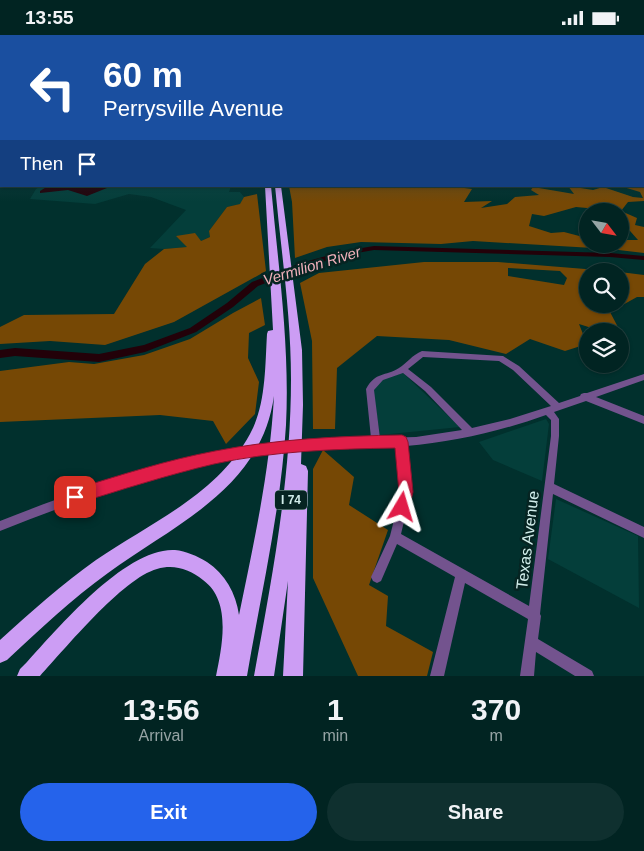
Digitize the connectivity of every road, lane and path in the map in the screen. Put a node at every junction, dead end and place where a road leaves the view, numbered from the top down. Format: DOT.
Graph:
graph roads {
  1 [pos="268,187"];
  2 [pos="278,187"];
  3 [pos="295,323"];
  4 [pos="275,329"];
  5 [pos="403,369"];
  6 [pos="644,377"];
  7 [pos="584,396"];
  8 [pos="552,409"];
  9 [pos="644,420"];
  10 [pos="470,433"];
  11 [pos="376,442"];
  12 [pos="402,442"];
  13 [pos="550,487"];
  14 [pos="0,527"];
  15 [pos="644,533"];
  16 [pos="395,537"];
  17 [pos="461,575"];
  18 [pos="377,577"];
  19 [pos="535,616"];
  20 [pos="531,642"];
  21 [pos="0,653"];
  22 [pos="28,676"];
  23 [pos="226,676"];
  24 [pos="237,676"];
  25 [pos="264,676"];
  26 [pos="293,676"];
  27 [pos="437,676"];
  28 [pos="527,676"];
  29 [pos="587,676"];
  1 -- 4 [label="highway"];
  2 -- 3 [label="highway, I 74"];
  3 -- 25 [label="highway, I 74"];
  3 -- 26 [label="highway"];
  4 -- 21 [label="highway"];
  4 -- 24 [label="highway, I 74"];
  5 -- 8 [label="street"];
  5 -- 10 [label="street"];
  5 -- 11 [label="street"];
  6 -- 7 [label="street"];
  7 -- 8 [label="street"];
  7 -- 9 [label="street"];
  8 -- 10 [label="street"];
  8 -- 13 [label="street, Texas Avenue"];
  10 -- 12 [label="street"];
  11 -- 12 [label="street"];
  11 -- 14 [label="street"];
  12 -- 16 [label="street"];
  13 -- 15 [label="street"];
  13 -- 19 [label="street, Texas Avenue"];
  16 -- 17 [label="street"];
  16 -- 18 [label="street"];
  17 -- 19 [label="street"];
  17 -- 27 [label="street"];
  19 -- 20 [label="street, Texas Avenue"];
  20 -- 28 [label="street, Texas Avenue"];
  20 -- 29 [label="street"];
  22 -- 23 [label="highway"];
}
